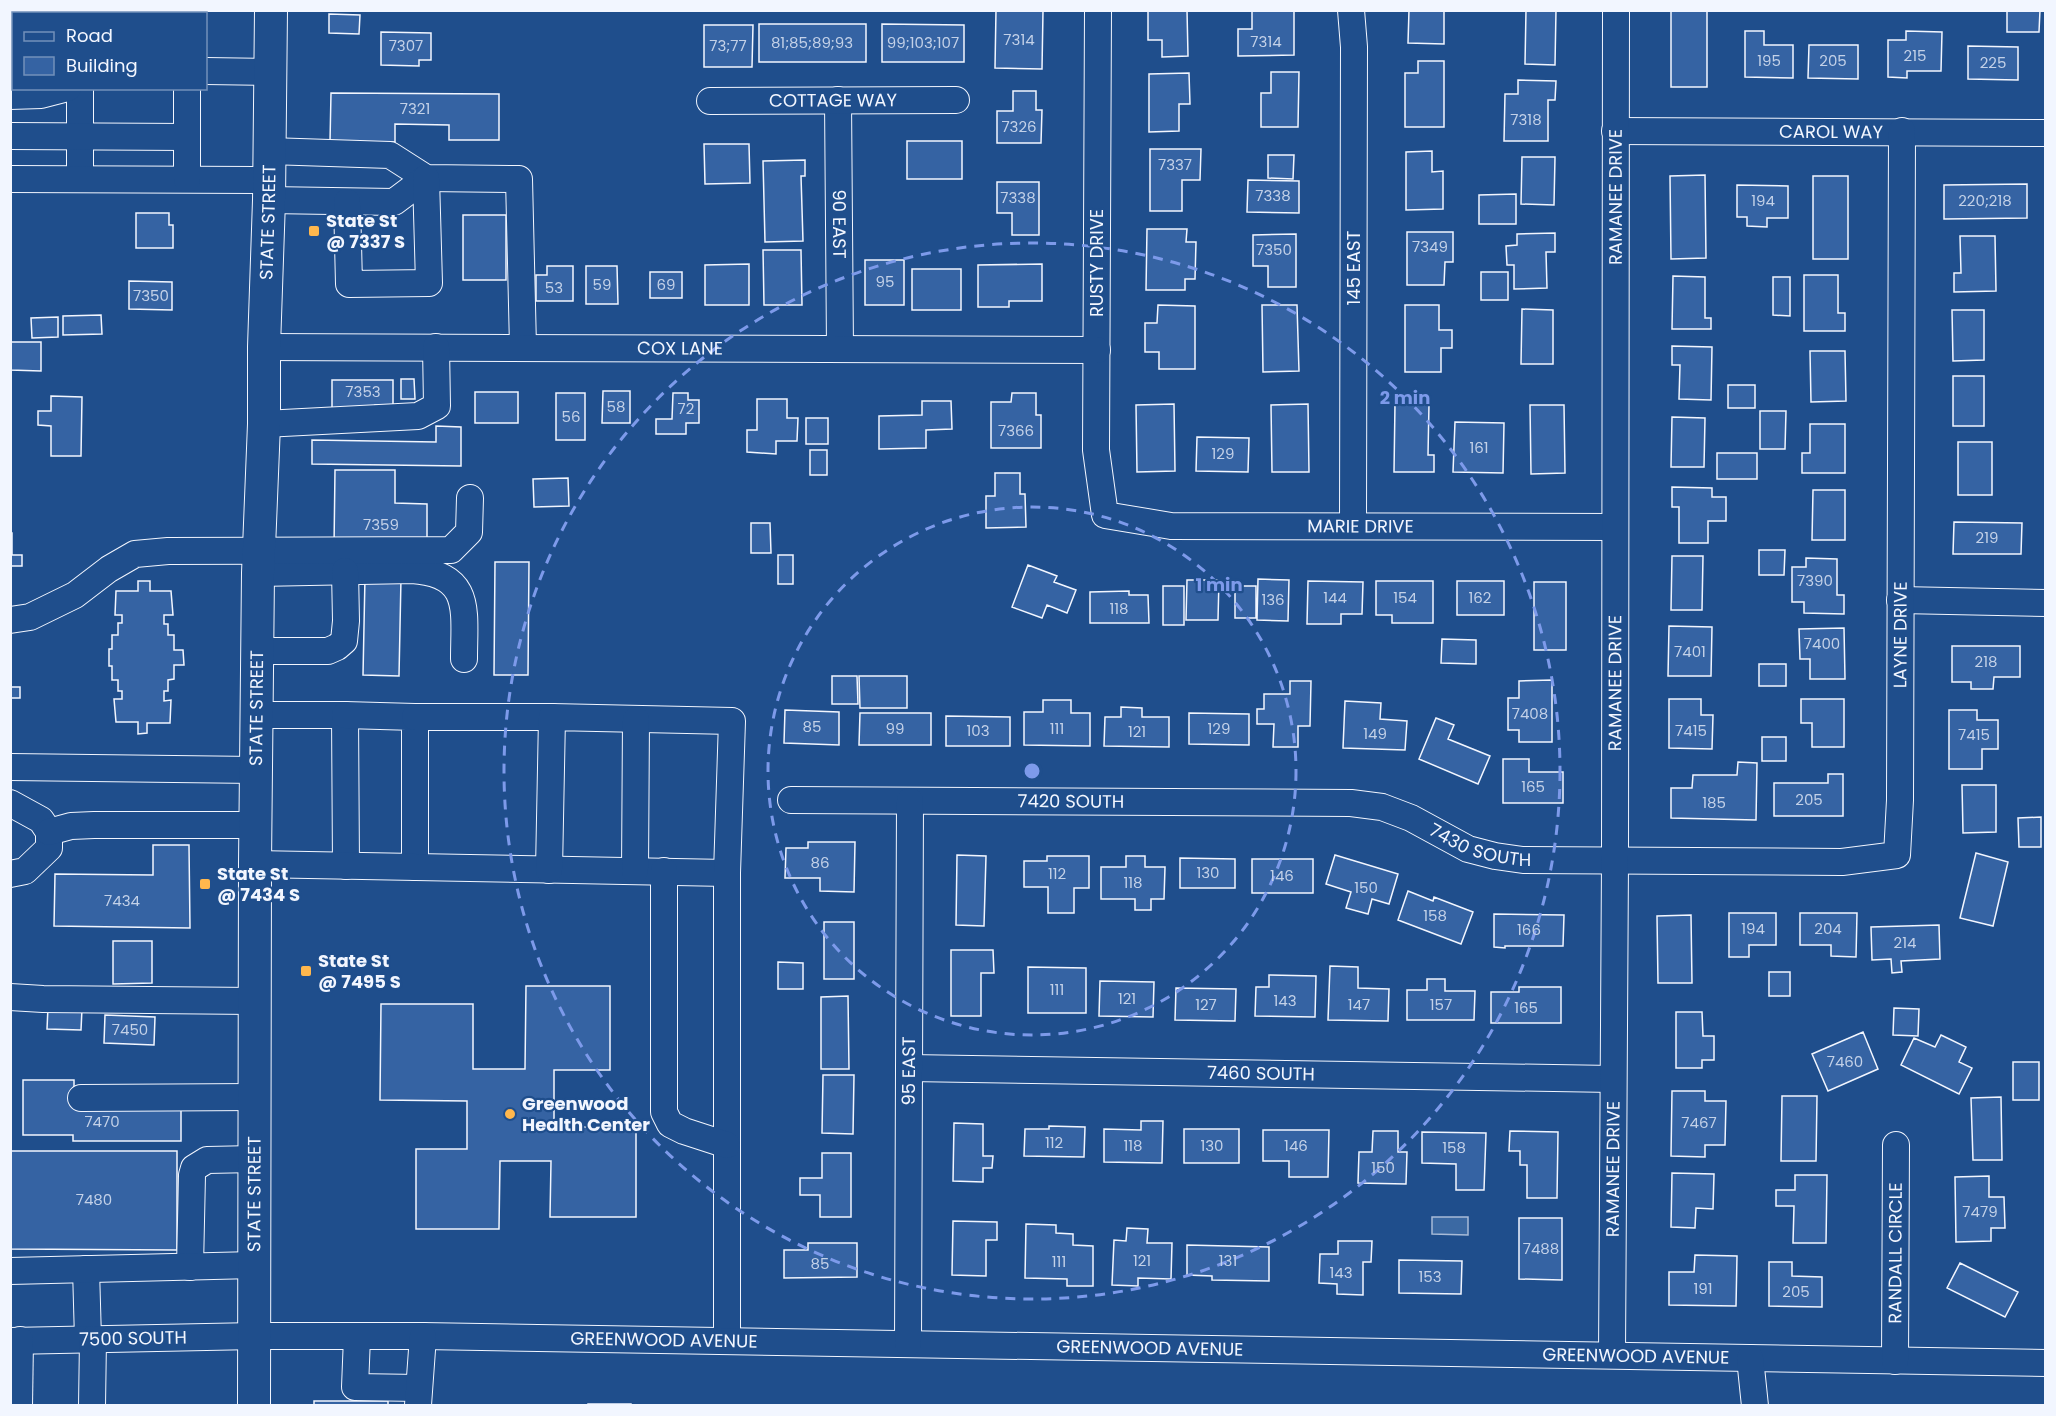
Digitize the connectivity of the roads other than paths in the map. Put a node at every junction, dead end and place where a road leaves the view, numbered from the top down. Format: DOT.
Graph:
graph roads {
  1 [pos="271,10"];
  2 [pos="1098,10"];
  3 [pos="1351,10"];
  4 [pos="1616,10"];
  5 [pos="207,71"];
  6 [pos="270,72"];
  7 [pos="61,90"];
  8 [pos="80,90"];
  9 [pos="187,90"];
  10 [pos="10,96"];
  11 [pos="838,100"];
  12 [pos="956,100"];
  13 [pos="710,101"];
  14 [pos="1616,131"];
  15 [pos="1902,131"];
  16 [pos="2046,133"];
  17 [pos="10,136"];
  18 [pos="80,136"];
  19 [pos="187,137"];
  20 [pos="269,177"];
  21 [pos="426,178"];
  22 [pos="10,179"];
  23 [pos="81,179"];
  24 [pos="187,179"];
  25 [pos="347,202"];
  26 [pos="264,347"];
  27 [pos="436,347"];
  28 [pos="523,347"];
  29 [pos="840,349"];
  30 [pos="1096,350"];
  31 [pos="264,424"];
  32 [pos="470,498"];
  33 [pos="1105,515"];
  34 [pos="1353,526"];
  35 [pos="1616,527"];
  36 [pos="259,562"];
  37 [pos="345,571"];
  38 [pos="1900,600"];
  39 [pos="2046,603"];
  40 [pos="10,620"];
  41 [pos="257,651"];
  42 [pos="464,660"];
  43 [pos="256,715"];
  44 [pos="345,715"];
  45 [pos="415,717"];
  46 [pos="552,717"];
  47 [pos="636,720"];
  48 [pos="10,767"];
  49 [pos="256,770"];
  50 [pos="791,800"];
  51 [pos="910,801"];
  52 [pos="1351,802"];
  53 [pos="10,803"];
  54 [pos="255,825"];
  55 [pos="49,832"];
  56 [pos="1615,861"];
  57 [pos="255,864"];
  58 [pos="346,866"];
  59 [pos="415,867"];
  60 [pos="549,870"];
  61 [pos="635,871"];
  62 [pos="664,872"];
  63 [pos="727,873"];
  64 [pos="10,874"];
  65 [pos="10,997"];
  66 [pos="254,1000"];
  67 [pos="909,1068"];
  68 [pos="1613,1079"];
  69 [pos="254,1097"];
  70 [pos="81,1098"];
  71 [pos="727,1145"];
  72 [pos="1896,1145"];
  73 [pos="254,1159"];
  74 [pos="254,1265"];
  75 [pos="190,1267"];
  76 [pos="86,1269"];
  77 [pos="10,1271"];
  78 [pos="255,1336"];
  79 [pos="423,1336"];
  80 [pos="357,1337"];
  81 [pos="91,1339"];
  82 [pos="15,1341"];
  83 [pos="727,1341"];
  84 [pos="908,1343"];
  85 [pos="1612,1355"];
  86 [pos="1750,1358"];
  87 [pos="1896,1361"];
  88 [pos="2046,1364"];
  89 [pos="419,1397"];
  90 [pos="92,1405"];
  91 [pos="19,1406"];
  92 [pos="98,1406"];
  93 [pos="254,1406"];
  94 [pos="1755,1406"];
  1 -- 6 [label="main road, STATE STREET"];
  2 -- 30 [label="street, RUSTY DRIVE"];
  3 -- 34 [label="street, 145 EAST"];
  4 -- 14 [label="street, RAMANEE DRIVE"];
  5 -- 6 [label="street"];
  6 -- 20 [label="main road, STATE STREET"];
  7 -- 10 [label="street"];
  8 -- 18 [label="street"];
  9 -- 19 [label="street"];
  11 -- 12 [label="street, COTTAGE WAY"];
  11 -- 13 [label="street, COTTAGE WAY"];
  11 -- 29 [label="street, 90 EAST"];
  14 -- 15 [label="street, CAROL WAY"];
  14 -- 35 [label="street, RAMANEE DRIVE"];
  15 -- 16 [label="street, CAROL WAY"];
  15 -- 38 [label="street, LAYNE DRIVE"];
  17 -- 18 [label="street"];
  18 -- 19 [label="street"];
  18 -- 23 [label="street"];
  19 -- 24 [label="street"];
  20 -- 21 [label="street"];
  20 -- 24 [label="street"];
  20 -- 25 [label="street"];
  20 -- 26 [label="main road, STATE STREET"];
  21 -- 25 [label="street"];
  21 -- 25 [label="street"];
  21 -- 28 [label="street"];
  22 -- 23 [label="street"];
  23 -- 24 [label="street"];
  26 -- 27 [label="street, COX LANE"];
  26 -- 31 [label="main road, STATE STREET"];
  27 -- 28 [label="street, COX LANE"];
  27 -- 31 [label="street"];
  28 -- 29 [label="street, COX LANE"];
  29 -- 30 [label="street, COX LANE"];
  30 -- 33 [label="street, RUSTY DRIVE"];
  31 -- 36 [label="main road, STATE STREET"];
  32 -- 36 [label="street"];
  33 -- 34 [label="street, MARIE DRIVE"];
  34 -- 35 [label="street, MARIE DRIVE"];
  35 -- 56 [label="street, RAMANEE DRIVE"];
  36 -- 37 [label="street"];
  36 -- 40 [label="street"];
  36 -- 41 [label="main road, STATE STREET"];
  37 -- 41 [label="street"];
  37 -- 42 [label="street"];
  38 -- 39 [label="street"];
  38 -- 56 [label="street, LAYNE DRIVE"];
  41 -- 43 [label="main road, STATE STREET"];
  43 -- 44 [label="street"];
  43 -- 49 [label="main road, STATE STREET"];
  44 -- 45 [label="street"];
  44 -- 58 [label="street"];
  45 -- 46 [label="street"];
  45 -- 59 [label="street"];
  46 -- 47 [label="street"];
  46 -- 60 [label="street"];
  47 -- 61 [label="street"];
  47 -- 63 [label="street"];
  48 -- 49 [label="street"];
  49 -- 54 [label="main road, STATE STREET"];
  50 -- 51 [label="street, 7420 SOUTH"];
  51 -- 52 [label="street, 7420 SOUTH"];
  51 -- 67 [label="street, 95 EAST"];
  52 -- 56 [label="street, 7430 SOUTH"];
  53 -- 55 [label="street"];
  54 -- 55 [label="street"];
  54 -- 57 [label="main road, STATE STREET"];
  55 -- 64 [label="street"];
  56 -- 68 [label="street, RAMANEE DRIVE"];
  57 -- 58 [label="street"];
  57 -- 66 [label="main road, STATE STREET"];
  58 -- 59 [label="street"];
  59 -- 60 [label="street"];
  60 -- 61 [label="street"];
  61 -- 62 [label="street"];
  62 -- 63 [label="street"];
  62 -- 71 [label="street"];
  63 -- 71 [label="street"];
  65 -- 66 [label="street"];
  66 -- 69 [label="main road, STATE STREET"];
  67 -- 68 [label="street, 7460 SOUTH"];
  67 -- 84 [label="street, 95 EAST"];
  68 -- 85 [label="street, RAMANEE DRIVE"];
  69 -- 70 [label="street"];
  69 -- 73 [label="main road, STATE STREET"];
  71 -- 83 [label="street"];
  72 -- 87 [label="street, RANDALL CIRCLE"];
  73 -- 74 [label="main road, STATE STREET"];
  73 -- 75 [label="street"];
  74 -- 75 [label="street"];
  74 -- 78 [label="main road, STATE STREET"];
  75 -- 76 [label="street"];
  76 -- 77 [label="street"];
  76 -- 81 [label="street"];
  78 -- 80 [label="street, GREENWOOD AVENUE"];
  78 -- 81 [label="street, 7500 SOUTH"];
  78 -- 93 [label="main road, STATE STREET"];
  79 -- 80 [label="street, GREENWOOD AVENUE"];
  79 -- 83 [label="street, GREENWOOD AVENUE"];
  79 -- 89 [label="street"];
  80 -- 89 [label="street"];
  81 -- 82 [label="street, 7500 SOUTH"];
  81 -- 90 [label="street"];
  82 -- 91 [label="street"];
  83 -- 84 [label="street, GREENWOOD AVENUE"];
  84 -- 85 [label="street, GREENWOOD AVENUE"];
  85 -- 86 [label="street, GREENWOOD AVENUE"];
  86 -- 87 [label="street, GREENWOOD AVENUE"];
  86 -- 94 [label="street"];
  87 -- 88 [label="street, GREENWOOD AVENUE"];
  90 -- 92 [label="street"];
}
